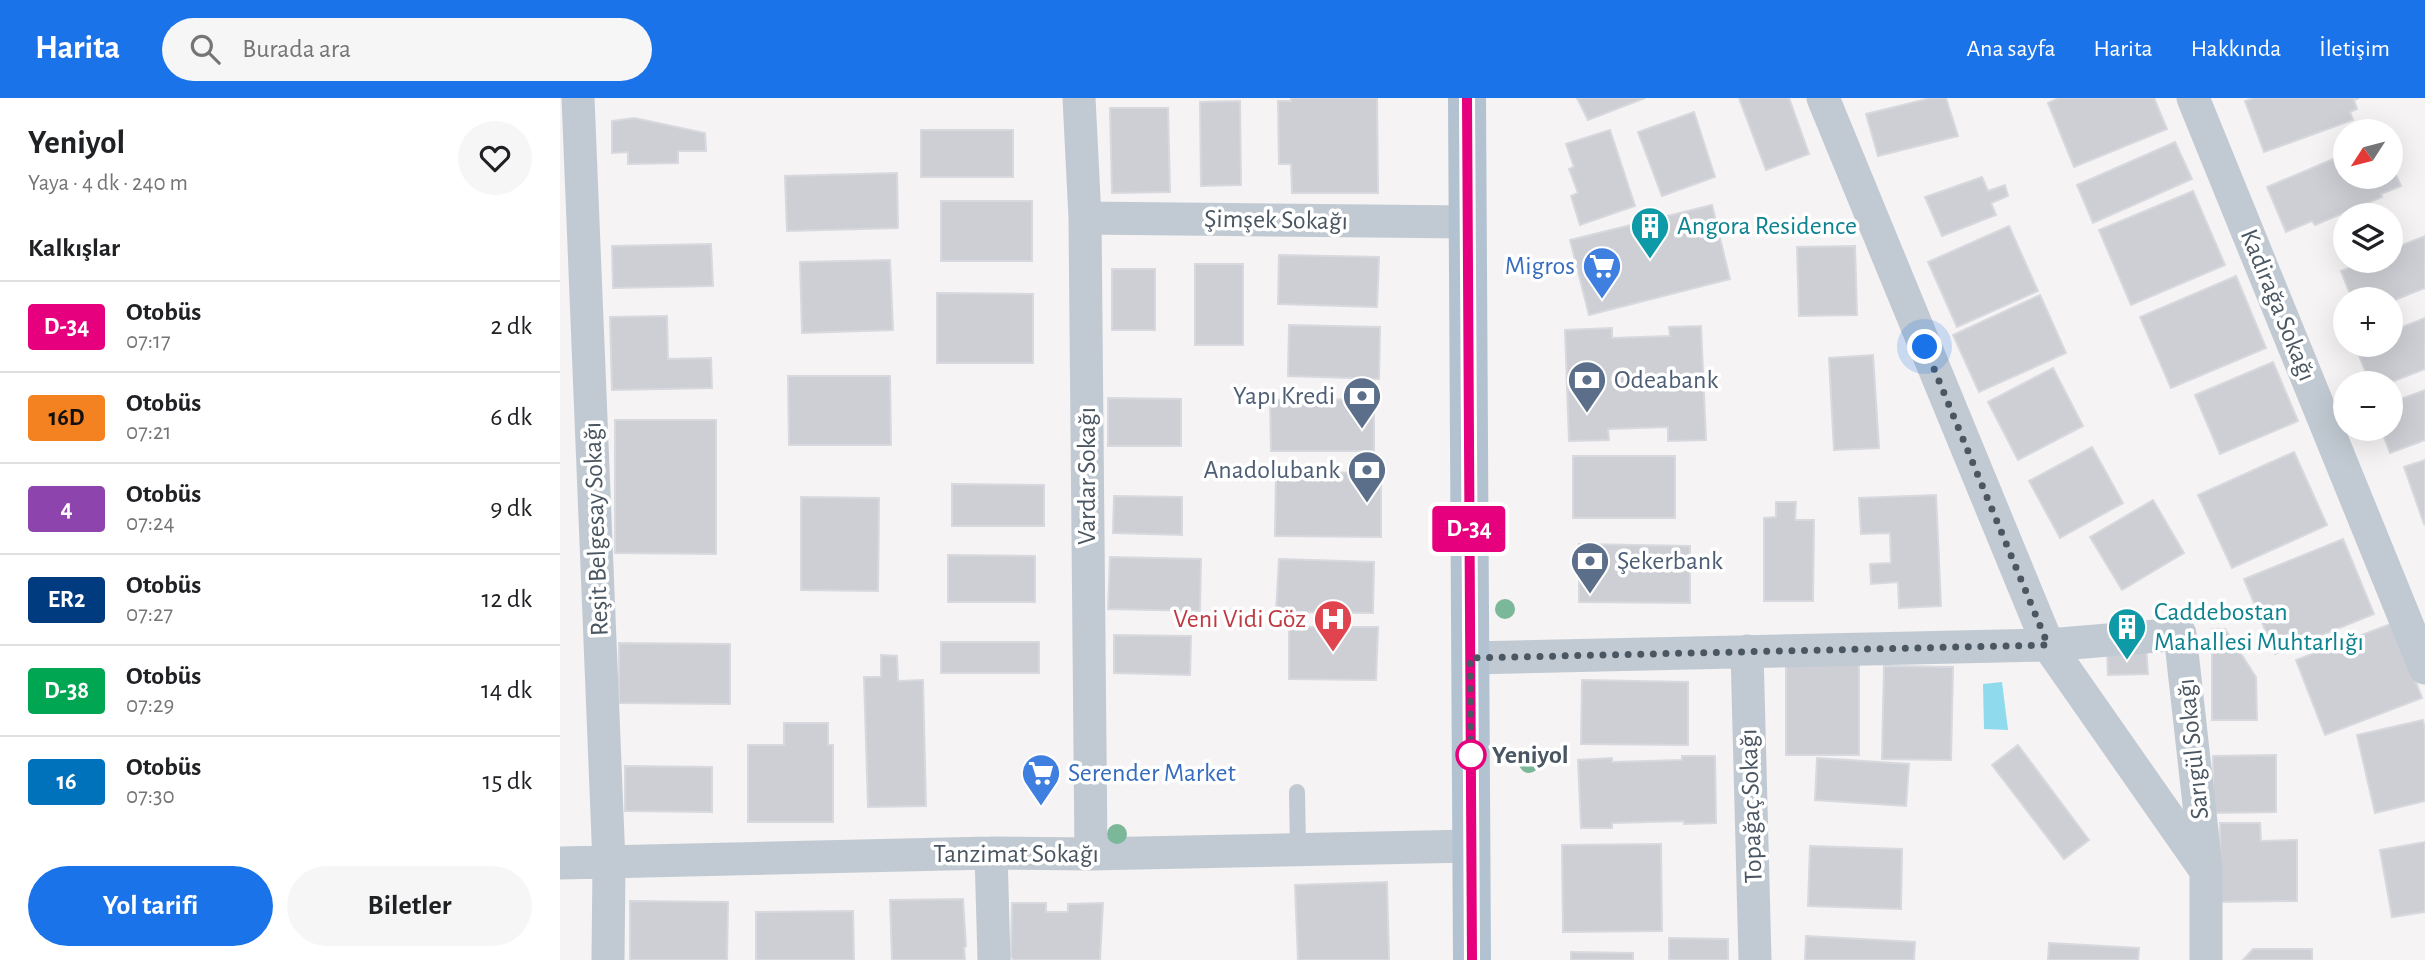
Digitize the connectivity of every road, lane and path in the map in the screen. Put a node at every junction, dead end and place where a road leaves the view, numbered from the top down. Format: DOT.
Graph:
graph roads {
  1 [pos="578,98"];
  2 [pos="1079,98"];
  3 [pos="1467,98"];
  4 [pos="1823,98"];
  5 [pos="2193,98"];
  6 [pos="1085,218"];
  7 [pos="1467,222"];
  8 [pos="2048,645"];
  9 [pos="1747,651"];
  10 [pos="1470,658"];
  11 [pos="2425,668"];
  12 [pos="1297,792"];
  13 [pos="1472,846"];
  14 [pos="1297,849"];
  15 [pos="992,853"];
  16 [pos="1091,854"];
  17 [pos="560,863"];
  18 [pos="610,863"];
  19 [pos="2206,871"];
  20 [pos="608,960"];
  21 [pos="994,960"];
  22 [pos="1472,960"];
  23 [pos="1755,960"];
  24 [pos="2206,960"];
  1 -- 18 [label="street, Reşit Belgesay Sokağı"];
  2 -- 6 [label="street, Vardar Sokağı"];
  3 -- 7 [label="main road"];
  4 -- 8 [label="street, Sarıgül Sokağı"];
  5 -- 11 [label="street, Kadirağa Sokağı"];
  6 -- 7 [label="street, Şimşek Sokağı"];
  6 -- 16 [label="street, Vardar Sokağı"];
  7 -- 10 [label="main road"];
  8 -- 9 [label="street"];
  8 -- 19 [label="street, Sarıgül Sokağı"];
  8 -- 19 [label="street, Sarıgül Sokağı"];
  9 -- 10 [label="street"];
  9 -- 23 [label="street, Topağaç Sokağı"];
  10 -- 13 [label="main road"];
  12 -- 14 [label="lane"];
  13 -- 14 [label="street, Tanzimat Sokağı"];
  13 -- 22 [label="main road"];
  14 -- 16 [label="street, Tanzimat Sokağı"];
  15 -- 16 [label="street, Tanzimat Sokağı"];
  15 -- 18 [label="street, Tanzimat Sokağı"];
  15 -- 21 [label="street"];
  17 -- 18 [label="street, Tanzimat Sokağı"];
  18 -- 20 [label="street, Reşit Belgesay Sokağı"];
  19 -- 24 [label="street, Sarıgül Sokağı"];
}
